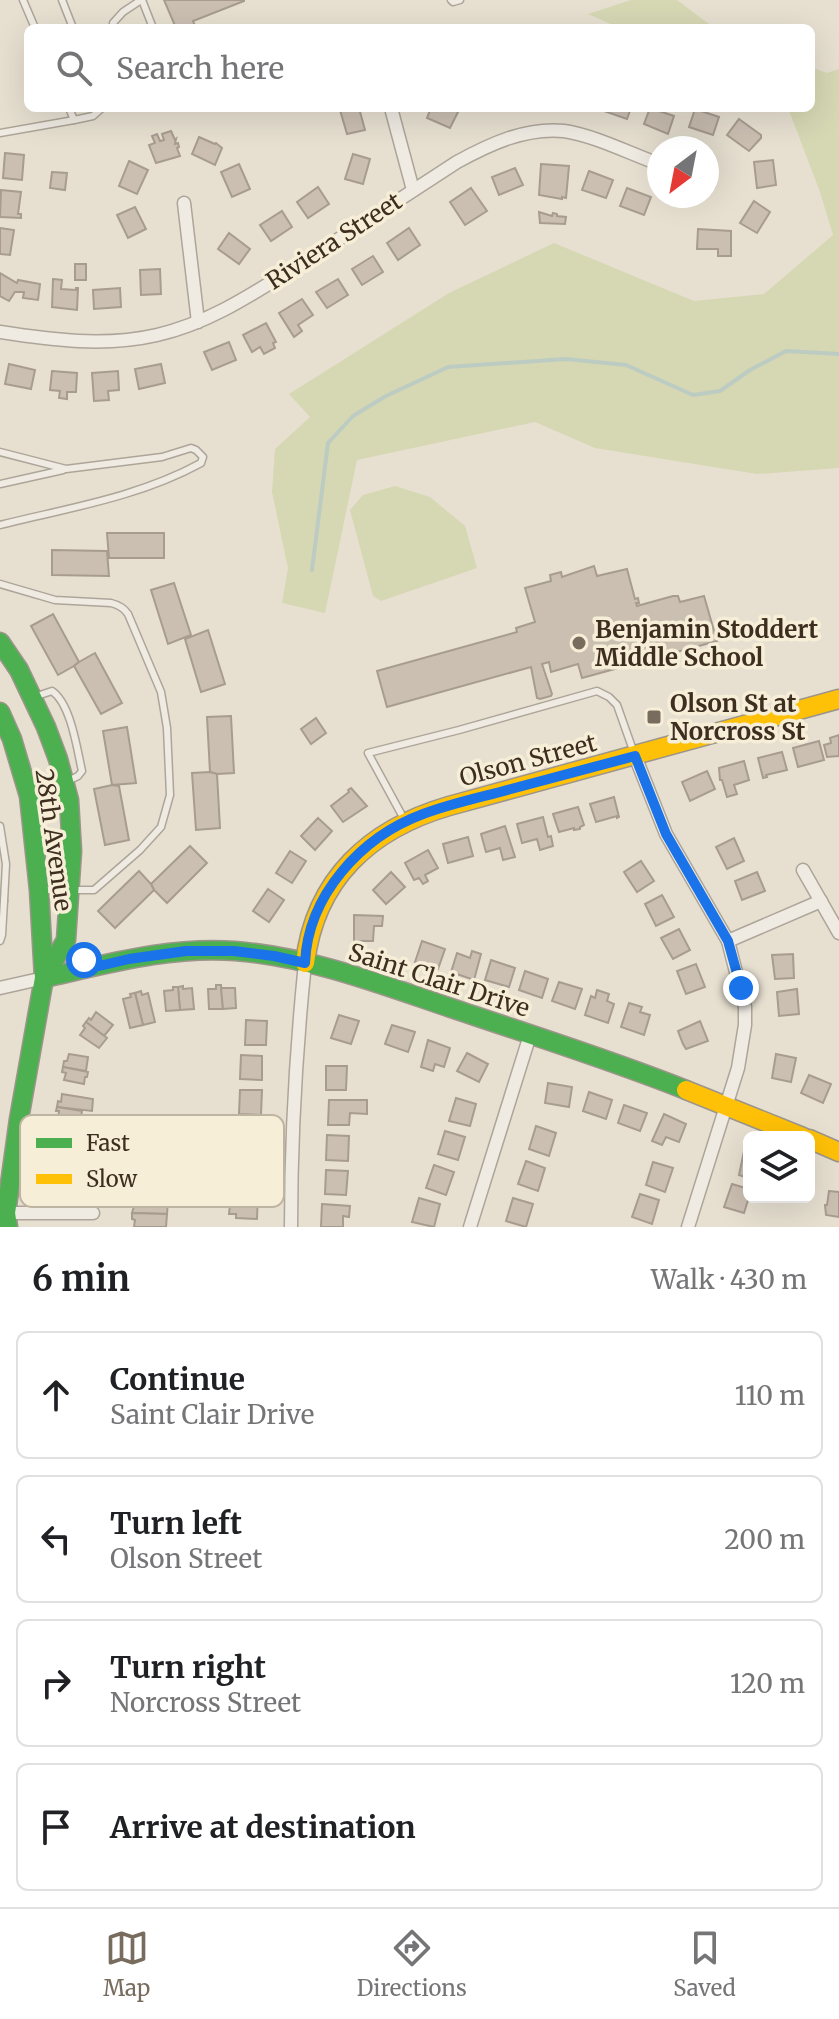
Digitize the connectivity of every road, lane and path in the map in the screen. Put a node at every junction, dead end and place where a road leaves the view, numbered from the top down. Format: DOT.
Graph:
graph roads {
  1 [pos="23,0"];
  2 [pos="62,0"];
  3 [pos="142,0"];
  4 [pos="451,0"];
  5 [pos="460,0"];
  6 [pos="33,24"];
  7 [pos="71,24"];
  8 [pos="113,24"];
  9 [pos="151,24"];
  10 [pos="71,112"];
  11 [pos="98,112"];
  12 [pos="392,112"];
  13 [pos="74,120"];
  14 [pos="0,133"];
  15 [pos="647,160"];
  16 [pos="413,190"];
  17 [pos="184,203"];
  18 [pos="198,322"];
  19 [pos="0,332"];
  20 [pos="0,452"];
  21 [pos="66,469"];
  22 [pos="0,484"];
  23 [pos="0,525"];
  24 [pos="0,584"];
  25 [pos="0,642"];
  26 [pos="839,699"];
  27 [pos="0,712"];
  28 [pos="635,756"];
  29 [pos="405,822"];
  30 [pos="0,826"];
  31 [pos="803,870"];
  32 [pos="39,890"];
  33 [pos="71,890"];
  34 [pos="2,901"];
  35 [pos="821,901"];
  36 [pos="839,933"];
  37 [pos="66,940"];
  38 [pos="0,941"];
  39 [pos="728,941"];
  40 [pos="305,963"];
  41 [pos="99,966"];
  42 [pos="44,978"];
  43 [pos="0,988"];
  44 [pos="530,1035"];
  45 [pos="727,1107"];
  46 [pos="788,1131"];
  47 [pos="815,1142"];
  48 [pos="839,1152"];
  49 [pos="93,1213"];
  50 [pos="7,1220"];
  51 [pos="291,1227"];
  52 [pos="470,1227"];
  53 [pos="688,1227"];
  1 -- 6 [label="lane"];
  2 -- 7 [label="lane"];
  3 -- 8 [label="lane"];
  3 -- 9 [label="lane"];
  4 -- 5 [label="lane"];
  10 -- 13 [label="lane"];
  11 -- 13 [label="lane"];
  12 -- 16 [label="street"];
  13 -- 14 [label="lane"];
  15 -- 16 [label="street, Riviera Street"];
  16 -- 18 [label="street, Riviera Street"];
  17 -- 18 [label="street"];
  18 -- 19 [label="street, Riviera Street"];
  20 -- 21 [label="lane"];
  21 -- 22 [label="lane"];
  21 -- 23 [label="lane"];
  24 -- 33 [label="lane"];
  25 -- 33 [label="street, 28th Avenue"];
  26 -- 28 [label="street, Olson Street"];
  27 -- 32 [label="street, 28th Avenue"];
  28 -- 29 [label="street, Olson Street"];
  28 -- 29 [label="lane"];
  28 -- 39 [label="street"];
  29 -- 40 [label="street, Olson Street"];
  30 -- 34 [label="lane"];
  31 -- 35 [label="street"];
  32 -- 33 [label="lane"];
  32 -- 42 [label="street, 28th Avenue"];
  33 -- 37 [label="street, 28th Avenue"];
  34 -- 38 [label="lane"];
  35 -- 36 [label="street"];
  35 -- 39 [label="street"];
  37 -- 41 [label="street"];
  37 -- 42 [label="street, 28th Avenue"];
  39 -- 45 [label="street"];
  40 -- 41 [label="street, Saint Clair Drive"];
  40 -- 44 [label="street, Saint Clair Drive"];
  40 -- 51 [label="street"];
  41 -- 42 [label="street, Saint Clair Drive"];
  42 -- 43 [label="street, Saint Clair Drive"];
  42 -- 50 [label="street, 28th Avenue"];
  44 -- 45 [label="street, Saint Clair Drive"];
  44 -- 52 [label="street"];
  45 -- 46 [label="street, Saint Clair Drive"];
  45 -- 53 [label="street"];
  47 -- 48 [label="street"];
  49 -- 50 [label="street, 28th Avenue"];
}
